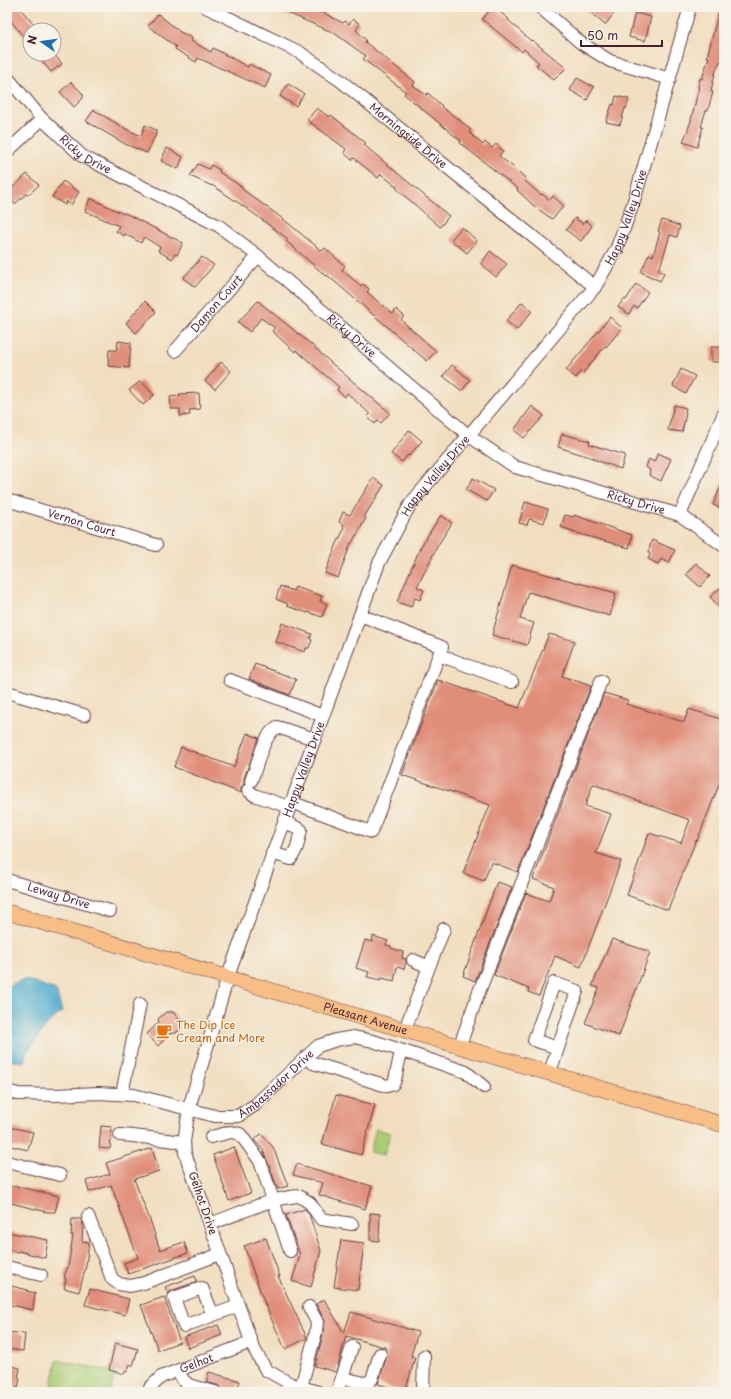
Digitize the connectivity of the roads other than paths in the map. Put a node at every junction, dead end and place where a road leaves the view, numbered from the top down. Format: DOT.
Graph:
graph roads {
  1 [pos="206,7"];
  2 [pos="540,7"];
  3 [pos="690,7"];
  4 [pos="7,77"];
  5 [pos="670,79"];
  6 [pos="42,120"];
  7 [pos="7,152"];
  8 [pos="258,256"];
  9 [pos="595,287"];
  10 [pos="175,351"];
  11 [pos="724,413"];
  12 [pos="468,435"];
  13 [pos="7,500"];
  14 [pos="680,515"];
  15 [pos="156,545"];
  16 [pos="724,546"];
  17 [pos="360,615"];
  18 [pos="439,655"];
  19 [pos="230,680"];
  20 [pos="601,681"];
  21 [pos="512,682"];
  22 [pos="7,692"];
  23 [pos="84,715"];
  24 [pos="323,716"];
  25 [pos="315,739"];
  26 [pos="290,805"];
  27 [pos="284,821"];
  28 [pos="272,853"];
  29 [pos="7,880"];
  30 [pos="110,911"];
  31 [pos="7,912"];
  32 [pos="444,929"];
  33 [pos="413,960"];
  34 [pos="429,967"];
  35 [pos="228,976"];
  36 [pos="140,1004"];
  37 [pos="405,1029"];
  38 [pos="460,1046"];
  39 [pos="558,1048"];
  40 [pos="401,1050"];
  41 [pos="306,1057"];
  42 [pos="550,1072"];
  43 [pos="484,1087"];
  44 [pos="7,1091"];
  45 [pos="122,1094"];
  46 [pos="189,1108"];
  47 [pos="724,1125"];
  48 [pos="120,1136"];
  49 [pos="211,1138"];
  50 [pos="184,1142"];
  51 [pos="7,1162"];
  52 [pos="60,1175"];
  53 [pos="273,1201"];
  54 [pos="88,1216"];
  55 [pos="210,1224"];
  56 [pos="352,1224"];
  57 [pos="290,1251"];
  58 [pos="220,1254"];
  59 [pos="7,1267"];
  60 [pos="41,1275"];
  61 [pos="238,1306"];
  62 [pos="310,1307"];
  63 [pos="213,1315"];
  64 [pos="251,1342"];
  65 [pos="352,1347"];
  66 [pos="380,1354"];
  67 [pos="424,1356"];
  68 [pos="179,1370"];
  69 [pos="342,1378"];
  70 [pos="303,1389"];
  71 [pos="148,1392"];
  72 [pos="216,1392"];
  73 [pos="318,1392"];
  74 [pos="337,1392"];
  75 [pos="423,1392"];
  1 -- 9 [label="street, Morningside Drive"];
  2 -- 5 [label="street"];
  3 -- 5 [label="street, Happy Valley Drive"];
  4 -- 6 [label="street, Ricky Drive"];
  5 -- 9 [label="street, Happy Valley Drive"];
  6 -- 7 [label="street"];
  6 -- 8 [label="street, Ricky Drive"];
  8 -- 10 [label="street, Damon Court"];
  8 -- 12 [label="street, Ricky Drive"];
  9 -- 12 [label="street, Happy Valley Drive"];
  11 -- 14 [label="street"];
  12 -- 14 [label="street, Ricky Drive"];
  12 -- 17 [label="street, Happy Valley Drive"];
  13 -- 15 [label="street, Vernon Court"];
  14 -- 16 [label="street, Ricky Drive"];
  17 -- 18 [label="street"];
  17 -- 24 [label="street, Happy Valley Drive"];
  18 -- 21 [label="street"];
  18 -- 26 [label="street"];
  19 -- 24 [label="street"];
  20 -- 38 [label="street"];
  22 -- 23 [label="street"];
  24 -- 25 [label="street, Happy Valley Drive"];
  25 -- 26 [label="street, Happy Valley Drive"];
  25 -- 26 [label="street"];
  26 -- 27 [label="street, Happy Valley Drive"];
  27 -- 28 [label="street, Happy Valley Drive"];
  27 -- 28 [label="street"];
  28 -- 35 [label="street, Happy Valley Drive"];
  29 -- 30 [label="street, Leway Drive"];
  31 -- 35 [label="main road, Pleasant Avenue"];
  32 -- 34 [label="street"];
  33 -- 34 [label="street"];
  34 -- 37 [label="street"];
  35 -- 37 [label="main road, Pleasant Avenue"];
  35 -- 46 [label="street, Gelhot Drive"];
  36 -- 45 [label="street"];
  37 -- 38 [label="main road, Pleasant Avenue"];
  38 -- 42 [label="main road, Pleasant Avenue"];
  39 -- 39 [label="street"];
  39 -- 42 [label="street"];
  40 -- 41 [label="street, Ambassador Drive"];
  40 -- 41 [label="street"];
  40 -- 43 [label="street, Ambassador Drive"];
  41 -- 46 [label="street, Ambassador Drive"];
  42 -- 47 [label="main road, Pleasant Avenue"];
  44 -- 45 [label="street, Ambassador Drive"];
  45 -- 46 [label="street, Ambassador Drive"];
  46 -- 50 [label="street, Gelhot Drive"];
  48 -- 50 [label="street"];
  49 -- 53 [label="street"];
  50 -- 55 [label="street, Gelhot Drive"];
  51 -- 52 [label="street"];
  53 -- 55 [label="street"];
  53 -- 56 [label="street"];
  53 -- 57 [label="street"];
  54 -- 58 [label="street"];
  55 -- 58 [label="street, Gelhot Drive"];
  58 -- 61 [label="street, Gelhot Drive"];
  59 -- 60 [label="street"];
  61 -- 63 [label="street"];
  61 -- 64 [label="street, Gelhot Drive"];
  62 -- 70 [label="street"];
  64 -- 68 [label="street, Gelhot"];
  64 -- 70 [label="street, Gelhot Drive"];
  65 -- 69 [label="street"];
  66 -- 69 [label="street"];
  67 -- 75 [label="street"];
  68 -- 71 [label="street, Gelhot"];
  68 -- 72 [label="street"];
  69 -- 74 [label="street"];
  70 -- 73 [label="street, Gelhot Drive"];
}
